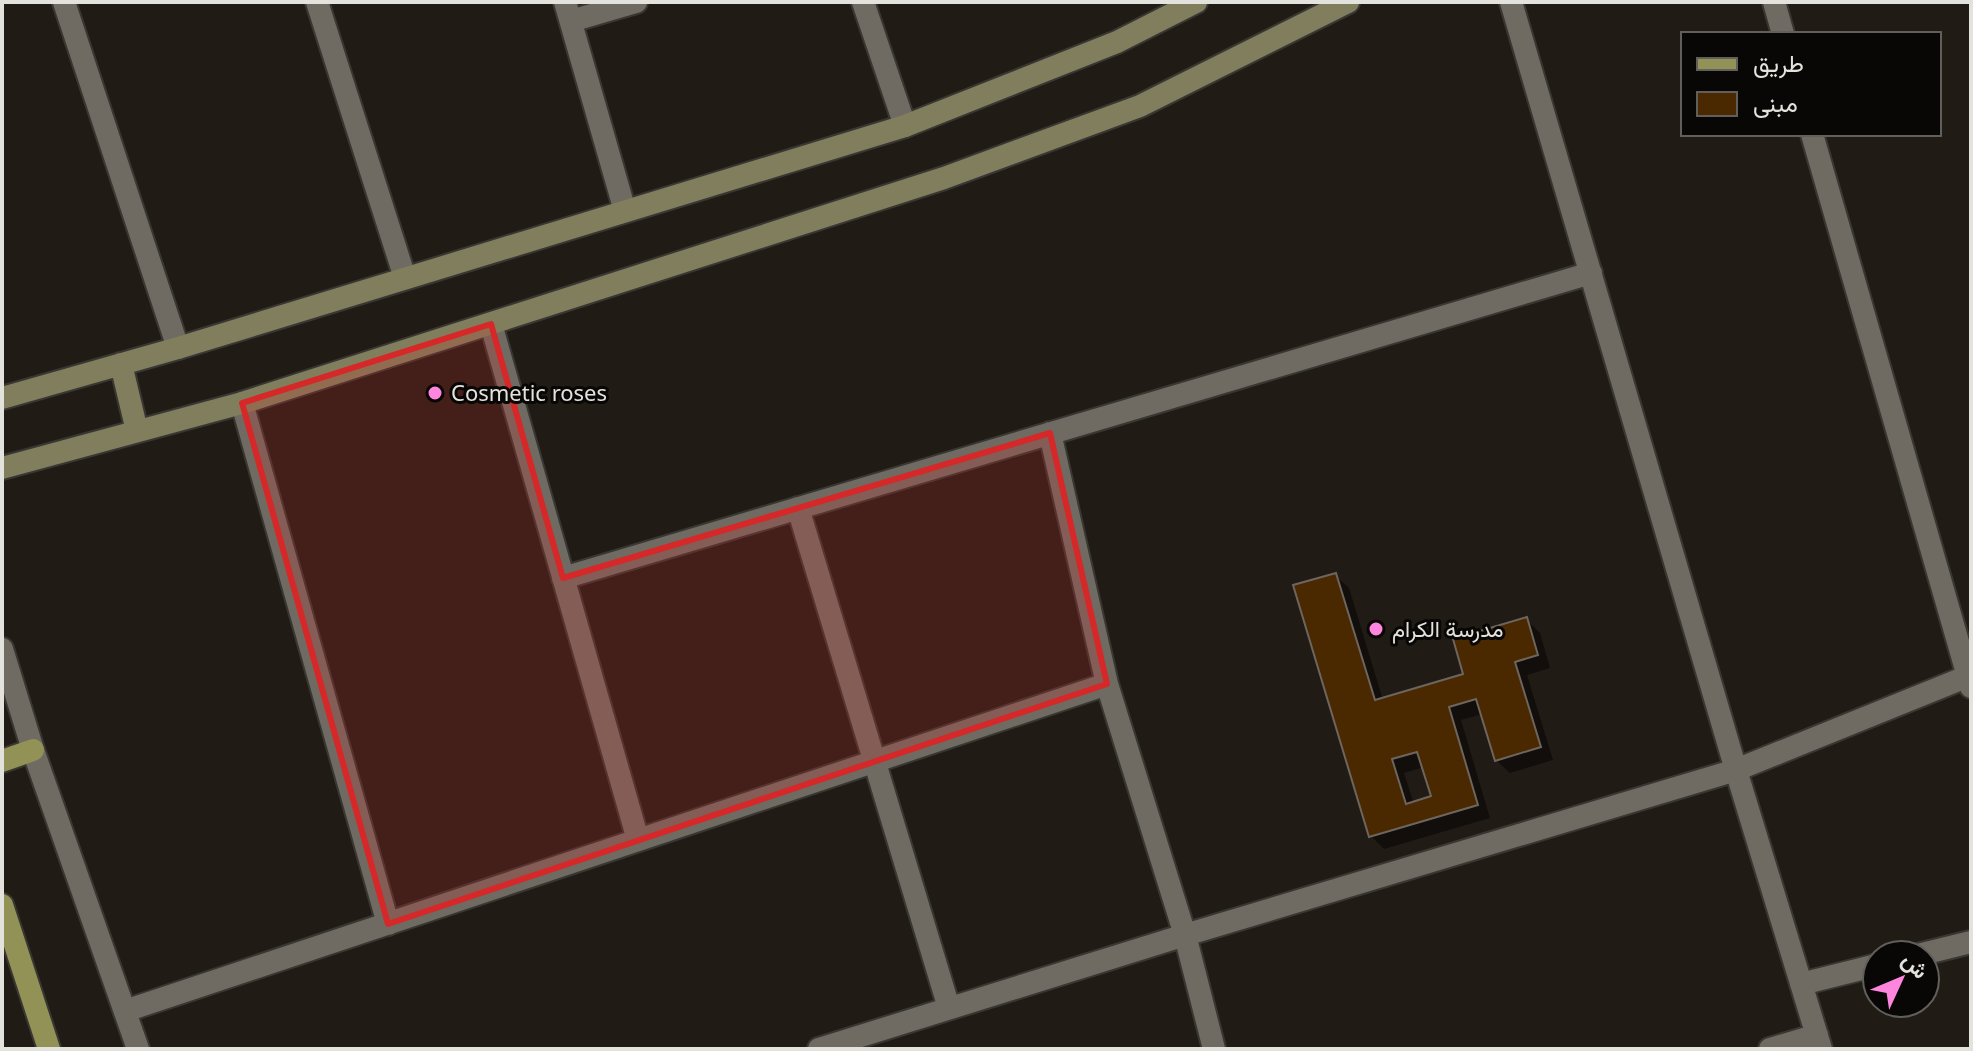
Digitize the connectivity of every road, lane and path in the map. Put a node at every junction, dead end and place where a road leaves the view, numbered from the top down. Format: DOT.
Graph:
graph roads {
  1 [pos="64,2"];
  2 [pos="317,2"];
  3 [pos="636,2"];
  4 [pos="863,2"];
  5 [pos="1196,2"];
  6 [pos="1348,2"];
  7 [pos="1511,2"];
  8 [pos="1774,2"];
  9 [pos="568,12"];
  10 [pos="1782,32"];
  11 [pos="905,126"];
  12 [pos="1813,136"];
  13 [pos="625,211"];
  14 [pos="1591,273"];
  15 [pos="405,278"];
  16 [pos="491,324"];
  17 [pos="178,348"];
  18 [pos="121,364"];
  19 [pos="2,398"];
  20 [pos="242,403"];
  21 [pos="137,431"];
  22 [pos="1050,433"];
  23 [pos="2,468"];
  24 [pos="798,508"];
  25 [pos="563,578"];
  26 [pos="2,649"];
  27 [pos="1970,680"];
  28 [pos="1107,684"];
  29 [pos="33,750"];
  30 [pos="2,761"];
  31 [pos="875,761"];
  32 [pos="1736,770"];
  33 [pos="638,840"];
  34 [pos="2,905"];
  35 [pos="388,924"];
  36 [pos="1185,935"];
  37 [pos="1971,942"];
  38 [pos="1941,949"];
  39 [pos="1861,969"];
  40 [pos="1801,984"];
  41 [pos="949,1008"];
  42 [pos="125,1011"];
  43 [pos="1819,1042"];
  44 [pos="49,1049"];
  45 [pos="138,1049"];
  46 [pos="819,1049"];
  47 [pos="1214,1049"];
  48 [pos="1770,1049"];
  1 -- 17 [label="street"];
  2 -- 15 [label="street"];
  3 -- 9 [label="street"];
  4 -- 11 [label="street"];
  5 -- 11 [label="main road"];
  6 -- 16 [label="main road"];
  7 -- 14 [label="street"];
  8 -- 10 [label="street"];
  9 -- 13 [label="street"];
  11 -- 13 [label="main road"];
  12 -- 27 [label="street"];
  13 -- 15 [label="main road"];
  14 -- 22 [label="street"];
  14 -- 32 [label="street"];
  15 -- 17 [label="main road"];
  16 -- 20 [label="main road"];
  16 -- 25 [label="street"];
  17 -- 18 [label="main road"];
  18 -- 19 [label="main road"];
  18 -- 21 [label="main road"];
  20 -- 21 [label="main road"];
  20 -- 35 [label="street"];
  21 -- 23 [label="main road"];
  22 -- 24 [label="street"];
  22 -- 28 [label="street"];
  24 -- 25 [label="street"];
  24 -- 31 [label="street"];
  25 -- 33 [label="street"];
  26 -- 29 [label="street"];
  27 -- 32 [label="street"];
  28 -- 31 [label="street"];
  28 -- 36 [label="street"];
  29 -- 30 [label="main road"];
  29 -- 42 [label="street"];
  31 -- 33 [label="street"];
  31 -- 41 [label="street"];
  32 -- 36 [label="street"];
  32 -- 40 [label="street"];
  33 -- 35 [label="street"];
  34 -- 44 [label="main road"];
  35 -- 42 [label="street"];
  36 -- 41 [label="street"];
  36 -- 47 [label="street"];
  37 -- 38 [label="street"];
  39 -- 40 [label="street"];
  40 -- 43 [label="street"];
  41 -- 46 [label="street"];
  42 -- 45 [label="street"];
  43 -- 48 [label="street"];
}
